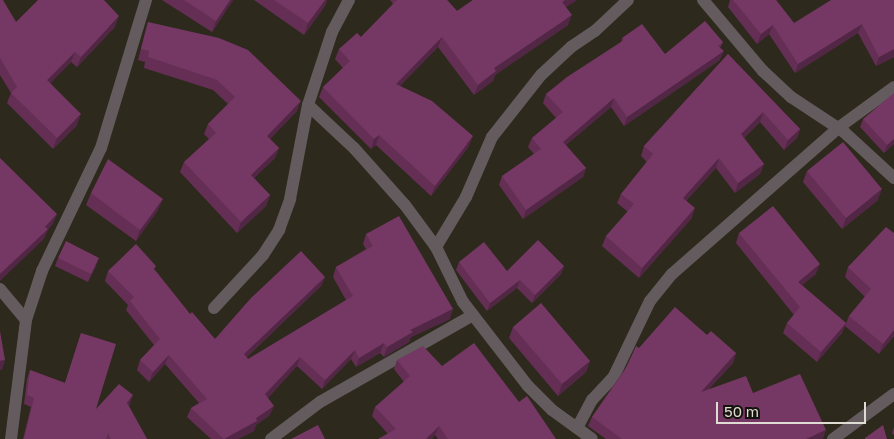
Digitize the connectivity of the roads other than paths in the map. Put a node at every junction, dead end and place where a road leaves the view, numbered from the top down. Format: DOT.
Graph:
graph roads {
  1 [pos="146,0"];
  2 [pos="350,0"];
  3 [pos="628,0"];
  4 [pos="703,0"];
  5 [pos="894,87"];
  6 [pos="308,105"];
  7 [pos="838,128"];
  8 [pos="894,178"];
  9 [pos="436,247"];
  10 [pos="0,289"];
  11 [pos="214,308"];
  12 [pos="473,315"];
  13 [pos="26,320"];
  14 [pos="894,394"];
  15 [pos="577,428"];
  16 [pos="12,439"];
  17 [pos="271,439"];
  18 [pos="592,439"];
  19 [pos="833,439"];
  1 -- 13 [label="street"];
  2 -- 6 [label="street"];
  3 -- 9 [label="street"];
  4 -- 7 [label="street"];
  5 -- 7 [label="street"];
  6 -- 9 [label="street"];
  6 -- 11 [label="street"];
  7 -- 8 [label="street"];
  7 -- 15 [label="street"];
  9 -- 12 [label="street"];
  10 -- 13 [label="street"];
  12 -- 15 [label="street"];
  12 -- 17 [label="street"];
  13 -- 16 [label="street"];
  14 -- 19 [label="street"];
  15 -- 18 [label="street"];
}
